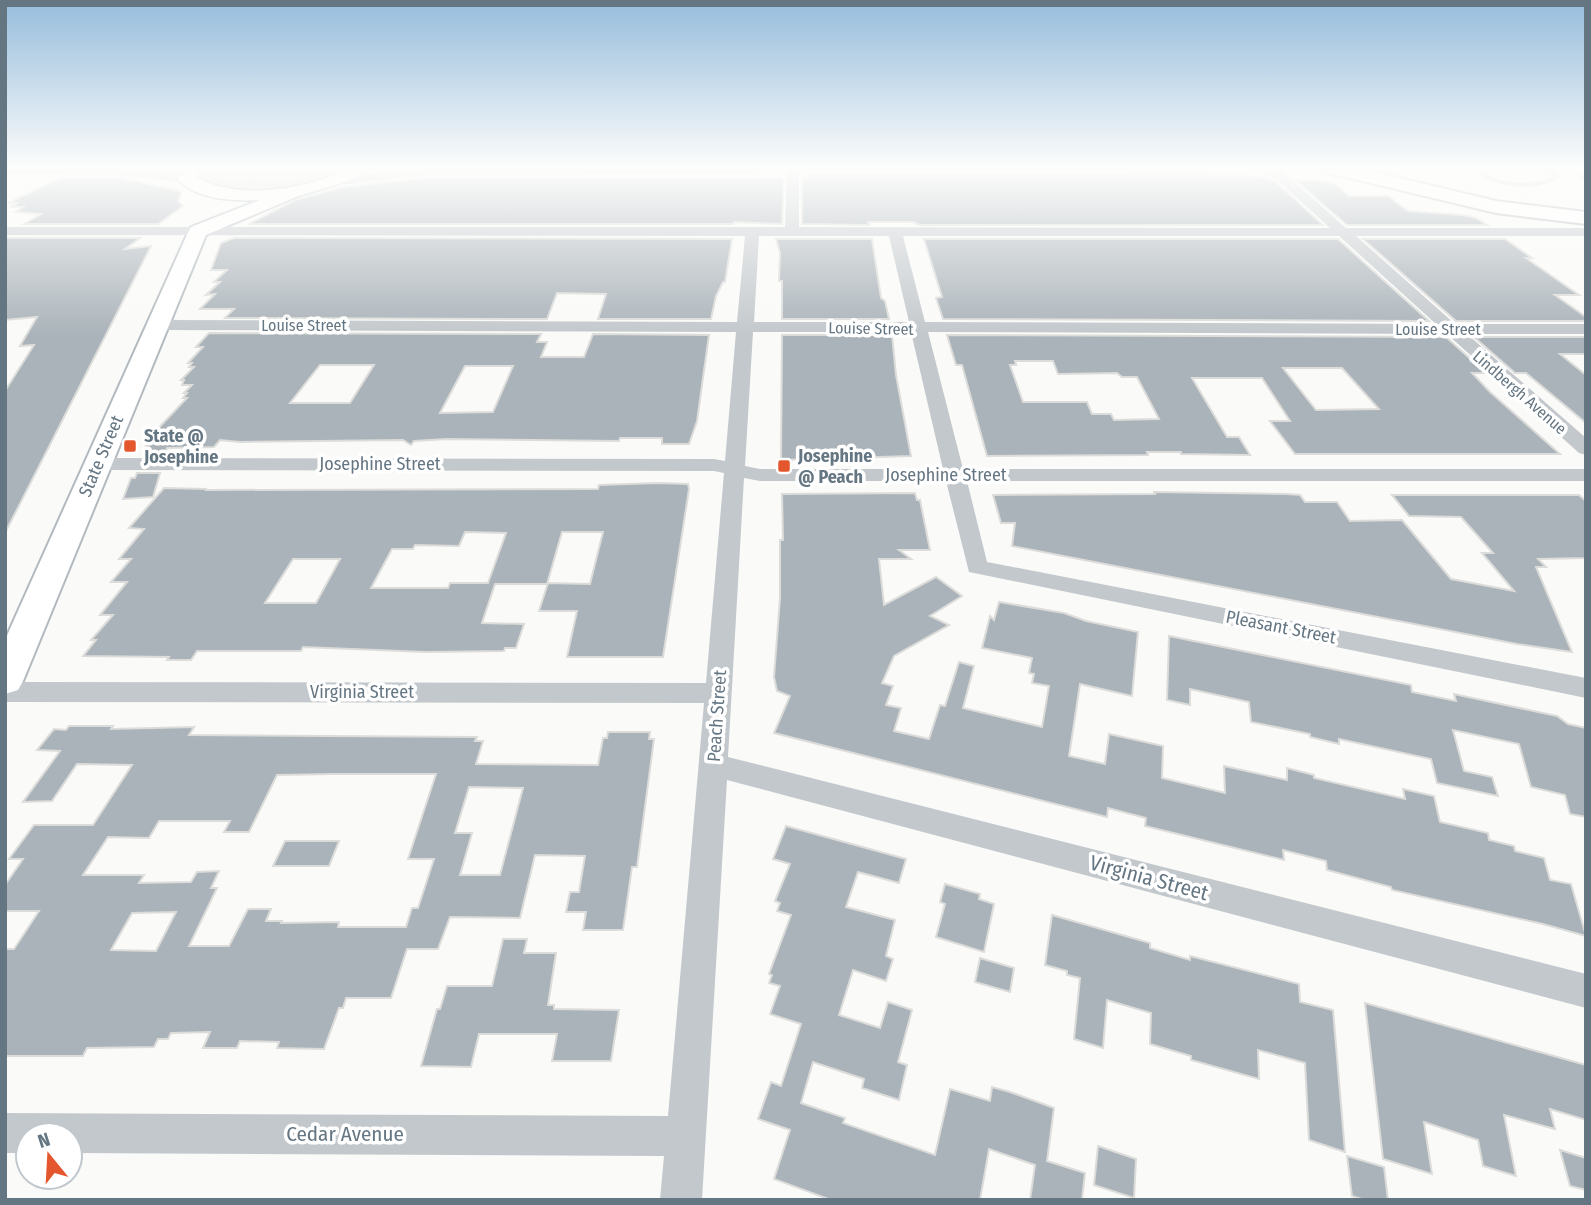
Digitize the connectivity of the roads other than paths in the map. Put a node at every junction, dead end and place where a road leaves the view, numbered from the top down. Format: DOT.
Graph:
graph roads {
  1 [pos="49,223"];
  2 [pos="189,223"];
  3 [pos="613,223"];
  4 [pos="792,223"];
  5 [pos="1332,223"];
  6 [pos="5,231"];
  7 [pos="752,232"];
  8 [pos="792,232"];
  9 [pos="895,232"];
  10 [pos="1342,232"];
  11 [pos="1586,232"];
  12 [pos="156,325"];
  13 [pos="746,326"];
  14 [pos="918,328"];
  15 [pos="1449,329"];
  16 [pos="1586,329"];
  17 [pos="1586,449"];
  18 [pos="97,464"];
  19 [pos="735,470"];
  20 [pos="954,474"];
  21 [pos="1586,475"];
  22 [pos="5,681"];
  23 [pos="1586,688"];
  24 [pos="5,692"];
  25 [pos="719,693"];
  26 [pos="713,765"];
  27 [pos="1586,991"];
  28 [pos="5,1133"];
  29 [pos="685,1136"];
  30 [pos="681,1200"];
  1 -- 6 [label="street"];
  2 -- 12 [label="main road, State Street"];
  3 -- 7 [label="street"];
  4 -- 8 [label="street"];
  5 -- 10 [label="street, Lindbergh Avenue"];
  7 -- 8 [label="street"];
  7 -- 13 [label="street, Peach Street"];
  8 -- 9 [label="street"];
  9 -- 10 [label="street"];
  9 -- 14 [label="street"];
  10 -- 11 [label="street"];
  10 -- 15 [label="street, Lindbergh Avenue"];
  12 -- 13 [label="street, Louise Street"];
  12 -- 18 [label="main road, State Street"];
  13 -- 14 [label="street, Louise Street"];
  13 -- 19 [label="street, Peach Street"];
  14 -- 15 [label="street, Louise Street"];
  14 -- 20 [label="street"];
  15 -- 16 [label="street, Louise Street"];
  15 -- 17 [label="street, Lindbergh Avenue"];
  18 -- 19 [label="street, Josephine Street"];
  18 -- 22 [label="main road, State Street"];
  19 -- 20 [label="street, Josephine Street"];
  19 -- 25 [label="street, Peach Street"];
  20 -- 21 [label="street, Josephine Street"];
  20 -- 23 [label="street, Pleasant Street"];
  24 -- 25 [label="street, Virginia Street"];
  25 -- 26 [label="street, Peach Street"];
  26 -- 27 [label="street, Virginia Street"];
  26 -- 29 [label="street, Peach Street"];
  28 -- 29 [label="street, Cedar Avenue"];
  29 -- 30 [label="street, Peach Street"];
}
